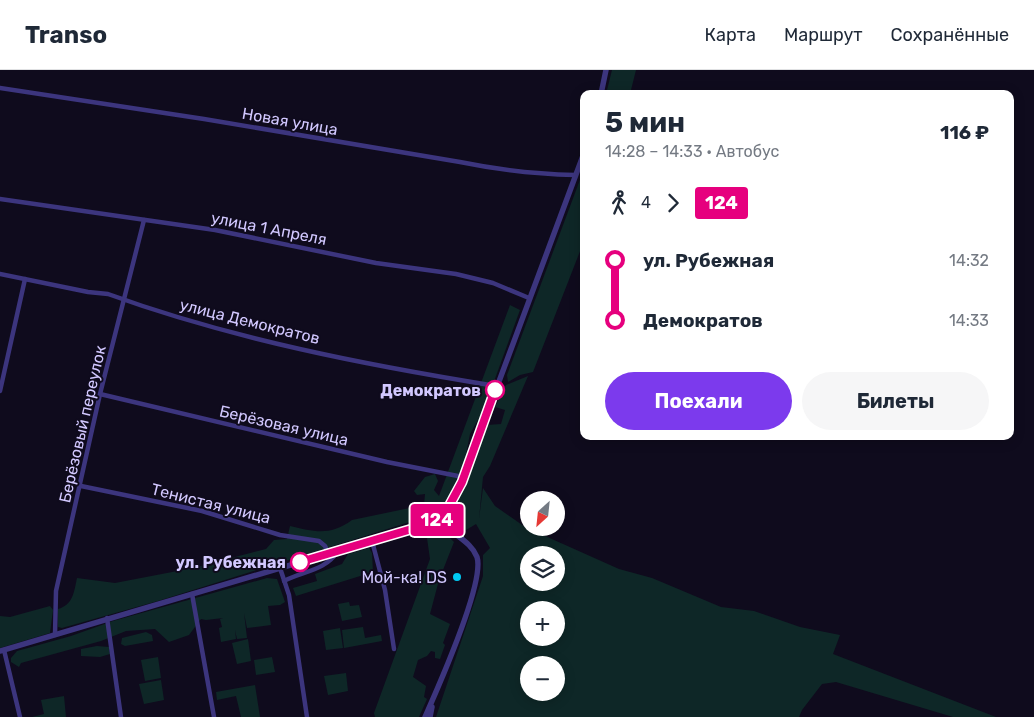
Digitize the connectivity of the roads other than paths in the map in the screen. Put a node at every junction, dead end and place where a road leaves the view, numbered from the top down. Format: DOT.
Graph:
graph roads {
  1 [pos="606,70"];
  2 [pos="0,88"];
  3 [pos="602,90"];
  4 [pos="580,163"];
  5 [pos="575,175"];
  6 [pos="0,199"];
  7 [pos="144,220"];
  8 [pos="0,274"];
  9 [pos="25,279"];
  10 [pos="530,298"];
  11 [pos="125,300"];
  12 [pos="496,386"];
  13 [pos="0,391"];
  14 [pos="100,394"];
  15 [pos="463,477"];
  16 [pos="81,486"];
  17 [pos="441,518"];
  18 [pos="372,541"];
  19 [pos="339,550"];
  20 [pos="328,553"];
  21 [pos="280,568"];
  22 [pos="284,581"];
  23 [pos="192,594"];
  24 [pos="108,618"];
  25 [pos="55,635"];
  26 [pos="394,649"];
  27 [pos="2,651"];
  28 [pos="435,697"];
  29 [pos="20,717"];
  30 [pos="121,717"];
  31 [pos="214,717"];
  32 [pos="307,717"];
  33 [pos="425,717"];
  34 [pos="430,717"];
  1 -- 3 [label="street"];
  2 -- 5 [label="street, Новая улица"];
  4 -- 5 [label="street"];
  5 -- 10 [label="street"];
  6 -- 7 [label="street, улица 1 Апреля"];
  7 -- 10 [label="street, улица 1 Апреля"];
  7 -- 11 [label="street, Берёзовый переулок"];
  8 -- 9 [label="street, улица Демократов"];
  9 -- 11 [label="street, улица Демократов"];
  9 -- 13 [label="street"];
  10 -- 12 [label="street"];
  11 -- 12 [label="street, улица Демократов"];
  11 -- 14 [label="street, Берёзовый переулок"];
  12 -- 15 [label="street"];
  14 -- 15 [label="street, Берёзовая улица"];
  14 -- 16 [label="street, Берёзовый переулок"];
  15 -- 17 [label="street"];
  16 -- 20 [label="street, Тенистая улица"];
  16 -- 25 [label="street, Берёзовый переулок"];
  17 -- 18 [label="street"];
  17 -- 28 [label="street"];
  18 -- 19 [label="street"];
  18 -- 26 [label="street"];
  19 -- 20 [label="street"];
  19 -- 22 [label="street"];
  20 -- 21 [label="street"];
  21 -- 22 [label="street"];
  21 -- 23 [label="street"];
  22 -- 32 [label="street"];
  23 -- 24 [label="street"];
  23 -- 31 [label="street"];
  24 -- 25 [label="street"];
  24 -- 30 [label="street"];
  25 -- 27 [label="street"];
  27 -- 29 [label="street"];
  28 -- 33 [label="street"];
  28 -- 34 [label="street"];
}
